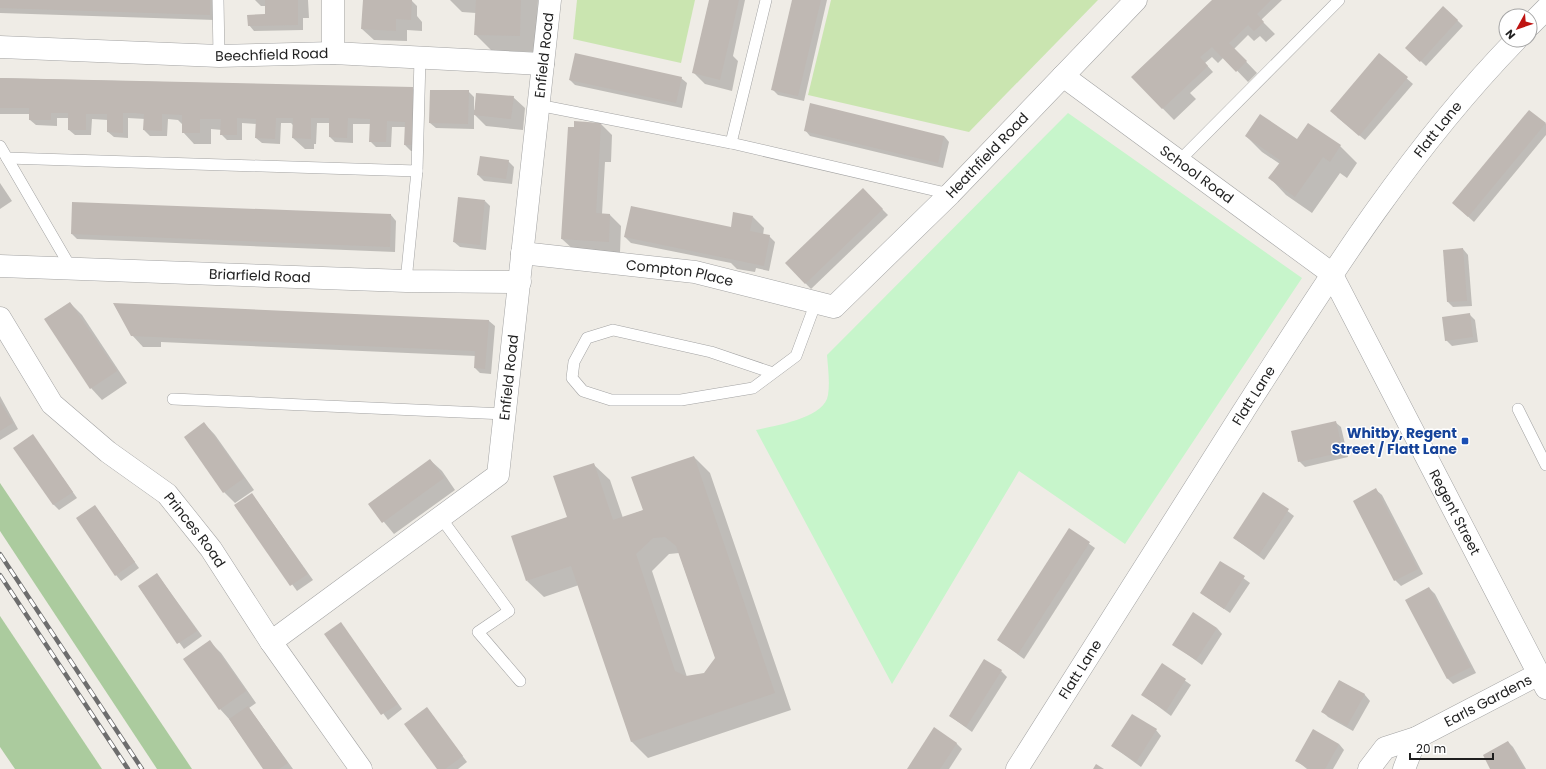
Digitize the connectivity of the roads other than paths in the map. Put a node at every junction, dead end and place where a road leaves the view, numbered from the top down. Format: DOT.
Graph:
graph roads {
  1 [pos="218,0"];
  2 [pos="333,0"];
  3 [pos="550,0"];
  4 [pos="766,0"];
  5 [pos="1136,0"];
  6 [pos="1339,0"];
  7 [pos="1546,9"];
  8 [pos="1538,17"];
  9 [pos="0,47"];
  10 [pos="1508,48"];
  11 [pos="333,54"];
  12 [pos="219,56"];
  13 [pos="420,58"];
  14 [pos="543,64"];
  15 [pos="1063,76"];
  16 [pos="538,105"];
  17 [pos="731,143"];
  18 [pos="0,146"];
  19 [pos="7,158"];
  20 [pos="1179,161"];
  21 [pos="417,172"];
  22 [pos="950,194"];
  23 [pos="522,253"];
  24 [pos="0,266"];
  25 [pos="71,268"];
  26 [pos="1331,273"];
  27 [pos="406,281"];
  28 [pos="520,282"];
  29 [pos="825,305"];
  30 [pos="0,318"];
  31 [pos="773,373"];
  32 [pos="172,399"];
  33 [pos="1518,409"];
  34 [pos="505,414"];
  35 [pos="1546,465"];
  36 [pos="441,518"];
  37 [pos="271,642"];
  38 [pos="520,681"];
  39 [pos="1542,681"];
  40 [pos="1416,738"];
  41 [pos="361,769"];
  42 [pos="1017,769"];
  43 [pos="1369,769"];
  44 [pos="1404,769"];
  1 -- 12 [label="lane"];
  2 -- 11 [label="street"];
  3 -- 14 [label="street, Enfield Road"];
  4 -- 17 [label="lane"];
  5 -- 15 [label="street, Heathfield Road"];
  6 -- 20 [label="lane"];
  7 -- 8 [label="street"];
  9 -- 12 [label="street, Beechfield Road"];
  10 -- 26 [label="street, Flatt Lane"];
  11 -- 12 [label="street, Beechfield Road"];
  11 -- 13 [label="street, Beechfield Road"];
  13 -- 14 [label="street, Beechfield Road"];
  13 -- 21 [label="lane"];
  14 -- 16 [label="street, Enfield Road"];
  15 -- 20 [label="street, School Road"];
  15 -- 22 [label="street, Heathfield Road"];
  16 -- 17 [label="lane"];
  16 -- 23 [label="street, Enfield Road"];
  17 -- 22 [label="lane"];
  18 -- 19 [label="lane"];
  19 -- 21 [label="lane"];
  19 -- 25 [label="lane"];
  20 -- 26 [label="street, School Road"];
  21 -- 27 [label="lane"];
  22 -- 29 [label="street, Heathfield Road"];
  23 -- 28 [label="street, Enfield Road"];
  23 -- 29 [label="street, Compton Place"];
  24 -- 25 [label="street, Briarfield Road"];
  25 -- 27 [label="street, Briarfield Road"];
  26 -- 39 [label="street, Regent Street"];
  26 -- 42 [label="street, Flatt Lane"];
  27 -- 28 [label="street, Briarfield Road"];
  28 -- 34 [label="street, Enfield Road"];
  29 -- 31 [label="lane"];
  30 -- 37 [label="street, Princes Road"];
  31 -- 31 [label="lane"];
  32 -- 34 [label="lane"];
  33 -- 35 [label="lane"];
  34 -- 36 [label="street, Enfield Road"];
  36 -- 37 [label="street, Enfield Road"];
  36 -- 38 [label="lane"];
  37 -- 41 [label="street, Princes Road"];
  39 -- 40 [label="street, Earls Gardens"];
  40 -- 43 [label="street, Earls Gardens"];
  40 -- 44 [label="street"];
}
